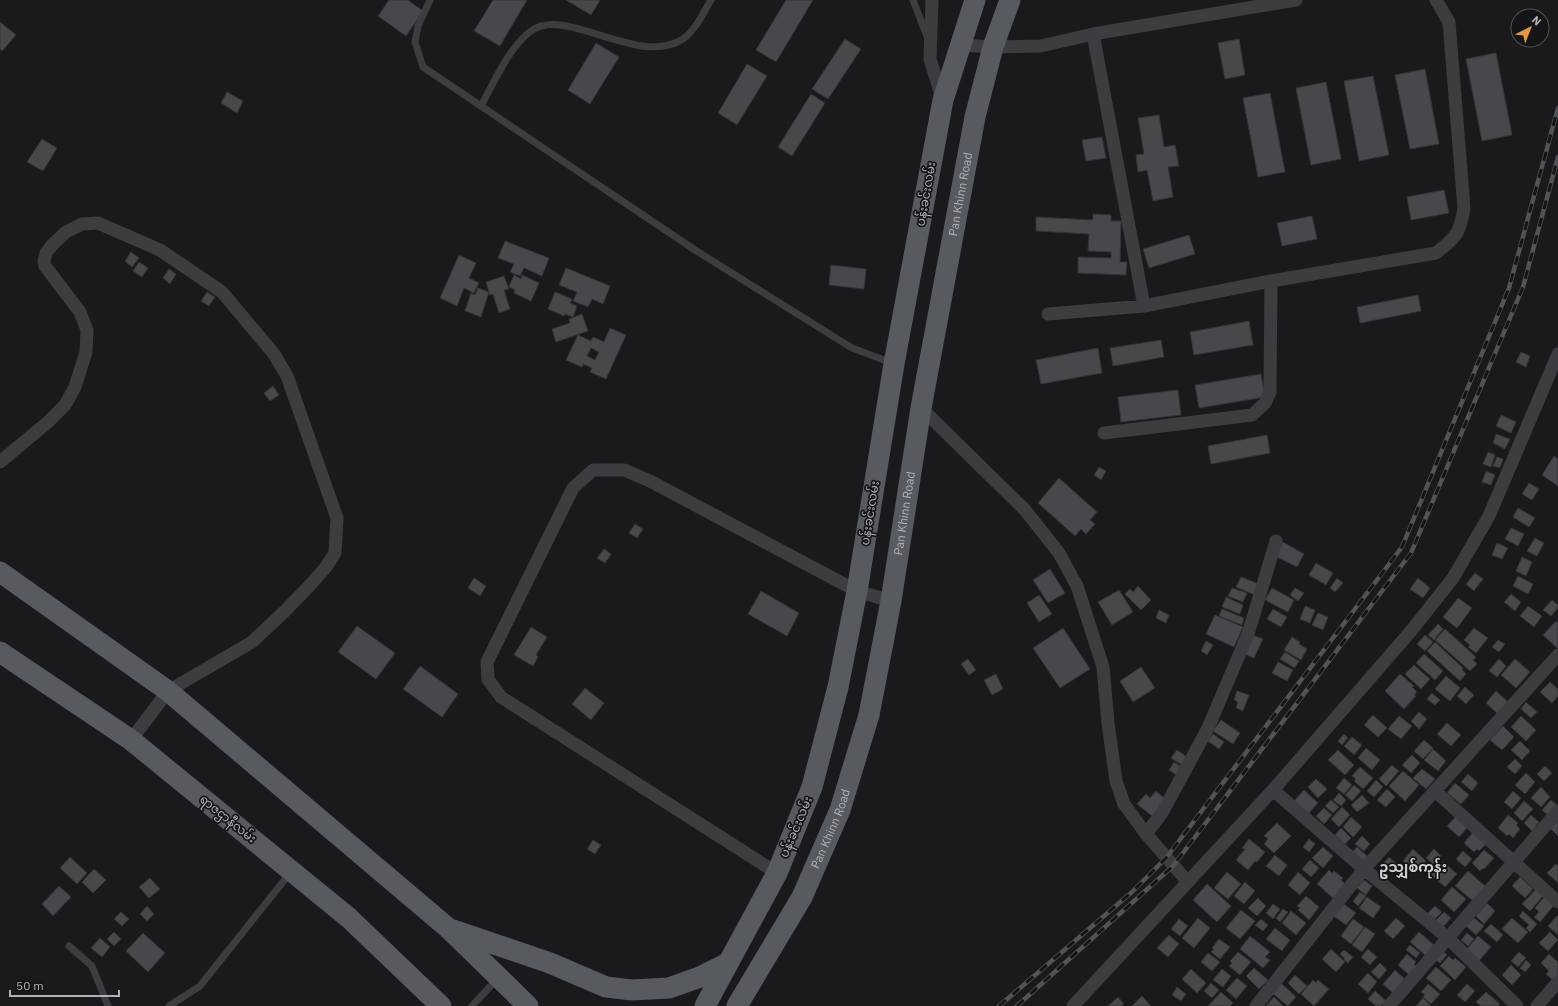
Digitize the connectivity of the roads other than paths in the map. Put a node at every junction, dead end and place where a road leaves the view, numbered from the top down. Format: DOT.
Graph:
graph roads {
  1 [pos="430,0"];
  2 [pos="711,0"];
  3 [pos="913,0"];
  4 [pos="932,0"];
  5 [pos="975,0"];
  6 [pos="1010,0"];
  7 [pos="1296,0"];
  8 [pos="1436,0"];
  9 [pos="1265,3"];
  10 [pos="1092,34"];
  11 [pos="929,43"];
  12 [pos="961,45"];
  13 [pos="993,47"];
  14 [pos="943,100"];
  15 [pos="481,106"];
  16 [pos="1271,281"];
  17 [pos="1144,306"];
  18 [pos="1048,314"];
  19 [pos="1558,354"];
  20 [pos="894,364"];
  21 [pos="921,408"];
  22 [pos="1104,433"];
  23 [pos="0,462"];
  24 [pos="1276,541"];
  25 [pos="0,572"];
  26 [pos="857,591"];
  27 [pos="891,601"];
  28 [pos="0,652"];
  29 [pos="1558,656"];
  30 [pos="168,691"];
  31 [pos="131,740"];
  32 [pos="1274,790"];
  33 [pos="1435,791"];
  34 [pos="1558,811"];
  35 [pos="1146,834"];
  36 [pos="1513,861"];
  37 [pos="1364,869"];
  38 [pos="291,871"];
  39 [pos="776,872"];
  40 [pos="1188,882"];
  41 [pos="1558,902"];
  42 [pos="448,928"];
  43 [pos="1448,938"];
  44 [pos="69,946"];
  45 [pos="728,963"];
  46 [pos="498,978"];
  47 [pos="751,981"];
  48 [pos="1558,982"];
  49 [pos="108,1006"];
  50 [pos="169,1006"];
  51 [pos="441,1006"];
  52 [pos="472,1006"];
  53 [pos="528,1006"];
  54 [pos="705,1006"];
  55 [pos="737,1006"];
  56 [pos="744,1006"];
  57 [pos="1073,1006"];
  58 [pos="1256,1006"];
  59 [pos="1389,1006"];
  60 [pos="1517,1006"];
  61 [pos="1537,1006"];
  1 -- 15 [label="lane"];
  2 -- 15 [label="lane"];
  3 -- 11 [label="lane"];
  4 -- 11 [label="street"];
  5 -- 12 [label="main road, ပန်းခင်းလမ်း"];
  6 -- 13 [label="main road, Pan Khinn Road"];
  7 -- 9 [label="street"];
  8 -- 16 [label="street"];
  9 -- 10 [label="street"];
  10 -- 13 [label="street"];
  10 -- 17 [label="street"];
  11 -- 14 [label="street"];
  12 -- 13 [label="street"];
  12 -- 14 [label="main road, ပန်းခင်းလမ်း"];
  13 -- 21 [label="main road, Pan Khinn Road"];
  14 -- 20 [label="main road, ပန်းခင်းလမ်း"];
  15 -- 20 [label="lane"];
  16 -- 17 [label="street"];
  16 -- 22 [label="street"];
  17 -- 18 [label="street"];
  19 -- 32 [label="street"];
  20 -- 26 [label="main road, ပန်းခင်းလမ်း"];
  21 -- 27 [label="main road, Pan Khinn Road"];
  21 -- 35 [label="street"];
  23 -- 30 [label="street"];
  24 -- 35 [label="street"];
  25 -- 30 [label="main road"];
  26 -- 27 [label="street"];
  26 -- 39 [label="main road, ပန်းခင်းလမ်း"];
  26 -- 39 [label="street"];
  27 -- 47 [label="main road, Pan Khinn Road"];
  28 -- 31 [label="main road, ရာဇဌာနီလမ်း"];
  29 -- 33 [label="street"];
  30 -- 31 [label="street"];
  30 -- 42 [label="main road"];
  31 -- 38 [label="main road, ရာဇဌာနီလမ်း"];
  32 -- 37 [label="street"];
  32 -- 40 [label="street"];
  33 -- 36 [label="street"];
  33 -- 37 [label="street"];
  34 -- 36 [label="street"];
  35 -- 40 [label="street"];
  36 -- 41 [label="street"];
  36 -- 43 [label="street"];
  37 -- 43 [label="street"];
  37 -- 58 [label="street"];
  38 -- 50 [label="lane"];
  38 -- 51 [label="main road, ရာဇဌာနီလမ်း"];
  39 -- 45 [label="main road, ပန်းခင်းလမ်း"];
  40 -- 57 [label="street"];
  42 -- 45 [label="main road"];
  42 -- 46 [label="main road"];
  43 -- 59 [label="street"];
  43 -- 60 [label="street"];
  44 -- 49 [label="lane"];
  45 -- 54 [label="main road, ပန်းခင်းလမ်း"];
  46 -- 52 [label="lane"];
  46 -- 53 [label="main road"];
  47 -- 55 [label="main road, Pan Khinn Road"];
  47 -- 56 [label="main road"];
  48 -- 61 [label="street"];
}
